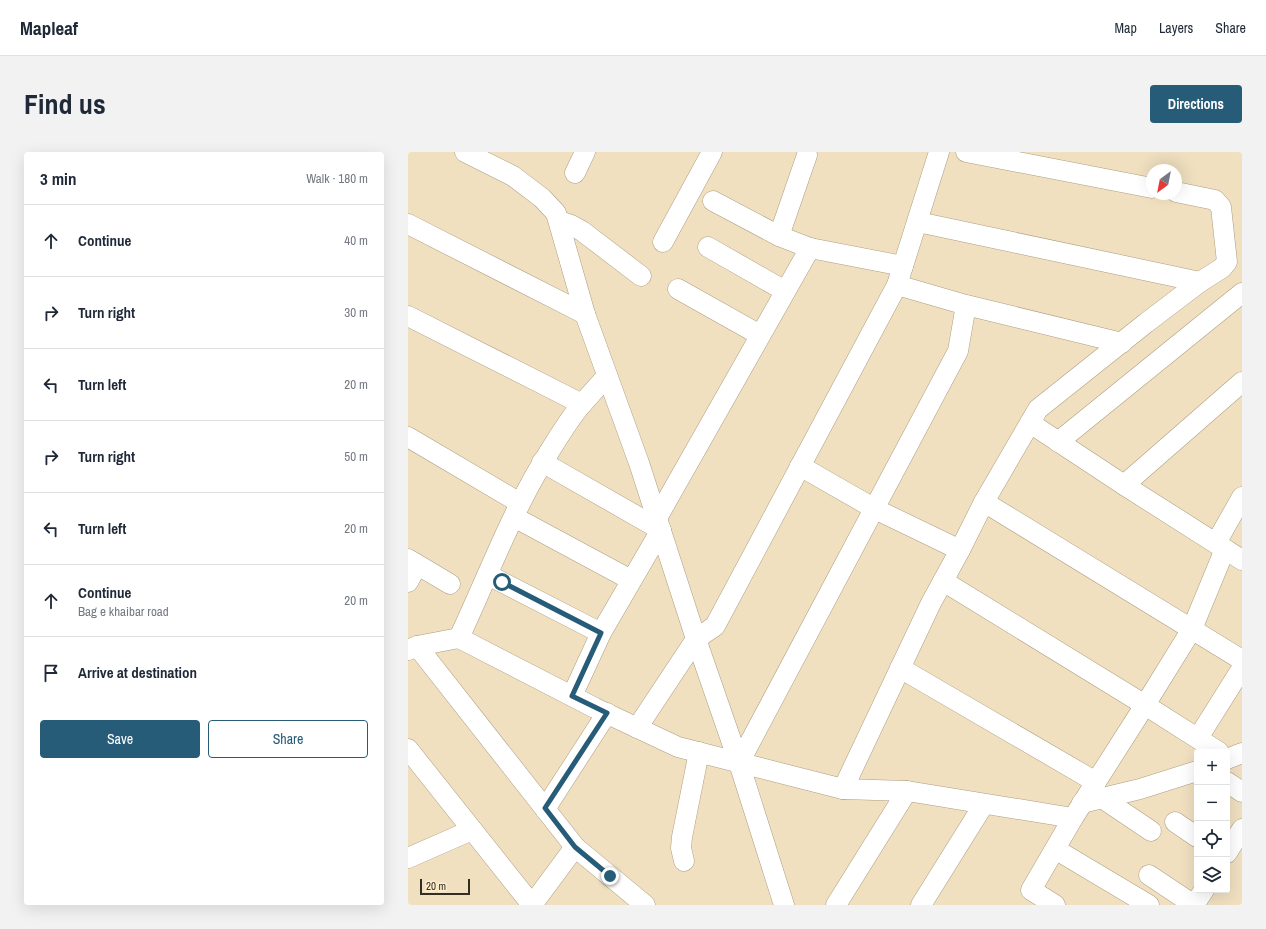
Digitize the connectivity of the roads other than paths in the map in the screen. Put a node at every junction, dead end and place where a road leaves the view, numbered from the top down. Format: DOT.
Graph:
graph roads {
  1 [pos="465,152"];
  2 [pos="585,152"];
  3 [pos="712,152"];
  4 [pos="939,152"];
  5 [pos="966,152"];
  6 [pos="805,153"];
  7 [pos="575,173"];
  8 [pos="1146,187"];
  9 [pos="1182,193"];
  10 [pos="713,201"];
  11 [pos="558,221"];
  12 [pos="918,222"];
  13 [pos="408,224"];
  14 [pos="779,236"];
  15 [pos="663,242"];
  16 [pos="708,247"];
  17 [pos="810,248"];
  18 [pos="903,266"];
  19 [pos="641,276"];
  20 [pos="1200,282"];
  21 [pos="896,285"];
  22 [pos="678,289"];
  23 [pos="785,291"];
  24 [pos="1242,293"];
  25 [pos="966,305"];
  26 [pos="585,314"];
  27 [pos="408,316"];
  28 [pos="760,335"];
  29 [pos="1122,343"];
  30 [pos="607,376"];
  31 [pos="1242,382"];
  32 [pos="582,404"];
  33 [pos="1030,423"];
  34 [pos="408,437"];
  35 [pos="1058,442"];
  36 [pos="542,462"];
  37 [pos="800,466"];
  38 [pos="1124,485"];
  39 [pos="1242,497"];
  40 [pos="984,502"];
  41 [pos="875,509"];
  42 [pos="517,510"];
  43 [pos="659,524"];
  44 [pos="1220,546"];
  45 [pos="960,550"];
  46 [pos="1242,560"];
  47 [pos="411,569"];
  48 [pos="488,575"];
  49 [pos="631,580"];
  50 [pos="943,581"];
  51 [pos="450,584"];
  52 [pos="1192,629"];
  53 [pos="601,633"];
  54 [pos="459,638"];
  55 [pos="696,639"];
  56 [pos="413,648"];
  57 [pos="1242,660"];
  58 [pos="900,668"];
  59 [pos="1242,668"];
  60 [pos="572,696"];
  61 [pos="1145,705"];
  62 [pos="607,713"];
  63 [pos="637,728"];
  64 [pos="1198,738"];
  65 [pos="408,749"];
  66 [pos="1217,749"];
  67 [pos="699,752"];
  68 [pos="739,763"];
  69 [pos="1194,772"];
  70 [pos="1230,784"];
  71 [pos="843,789"];
  72 [pos="1099,790"];
  73 [pos="907,791"];
  74 [pos="1242,792"];
  75 [pos="984,804"];
  76 [pos="545,808"];
  77 [pos="1078,811"];
  78 [pos="1175,822"];
  79 [pos="1242,829"];
  80 [pos="472,830"];
  81 [pos="1151,831"];
  82 [pos="1194,835"];
  83 [pos="575,847"];
  84 [pos="1230,848"];
  85 [pos="1055,849"];
  86 [pos="408,858"];
  87 [pos="684,861"];
  88 [pos="1149,875"];
  89 [pos="1202,893"];
  90 [pos="1026,898"];
  91 [pos="645,905"];
  92 [pos="784,905"];
  93 [pos="836,905"];
  94 [pos="921,905"];
  95 [pos="1056,905"];
  96 [pos="1149,905"];
  97 [pos="1194,905"];
  1 -- 11 [label="street"];
  2 -- 7 [label="street"];
  3 -- 15 [label="street"];
  4 -- 12 [label="street"];
  5 -- 8 [label="street"];
  6 -- 14 [label="street"];
  9 -- 20 [label="street"];
  10 -- 14 [label="street"];
  11 -- 19 [label="street"];
  11 -- 26 [label="street"];
  12 -- 18 [label="street"];
  12 -- 20 [label="street"];
  13 -- 26 [label="street"];
  14 -- 17 [label="street"];
  16 -- 23 [label="street"];
  17 -- 18 [label="street"];
  17 -- 23 [label="street"];
  18 -- 21 [label="street"];
  20 -- 29 [label="street"];
  21 -- 25 [label="street"];
  21 -- 37 [label="street"];
  22 -- 28 [label="street"];
  23 -- 28 [label="street"];
  24 -- 35 [label="street"];
  25 -- 29 [label="street"];
  25 -- 41 [label="street"];
  26 -- 30 [label="street"];
  27 -- 32 [label="street"];
  28 -- 43 [label="street"];
  29 -- 33 [label="street"];
  30 -- 32 [label="street"];
  30 -- 43 [label="street"];
  31 -- 38 [label="street"];
  32 -- 36 [label="street"];
  33 -- 35 [label="street"];
  33 -- 40 [label="street"];
  34 -- 42 [label="street"];
  35 -- 38 [label="street"];
  36 -- 42 [label="street"];
  36 -- 43 [label="street"];
  37 -- 41 [label="street"];
  37 -- 55 [label="street"];
  38 -- 44 [label="street"];
  39 -- 44 [label="street"];
  40 -- 45 [label="street"];
  40 -- 52 [label="street"];
  41 -- 45 [label="street"];
  41 -- 68 [label="street"];
  42 -- 48 [label="street"];
  42 -- 49 [label="street"];
  43 -- 49 [label="street"];
  43 -- 55 [label="street"];
  44 -- 46 [label="street"];
  44 -- 52 [label="street"];
  45 -- 50 [label="street"];
  47 -- 51 [label="street"];
  48 -- 53 [label="street"];
  48 -- 54 [label="street"];
  49 -- 53 [label="street"];
  50 -- 58 [label="street"];
  50 -- 61 [label="street"];
  52 -- 57 [label="street"];
  52 -- 61 [label="street"];
  53 -- 60 [label="street"];
  54 -- 56 [label="street"];
  54 -- 60 [label="street"];
  55 -- 63 [label="street"];
  55 -- 68 [label="street"];
  56 -- 76 [label="street"];
  58 -- 71 [label="street"];
  58 -- 72 [label="street"];
  59 -- 64 [label="street"];
  60 -- 62 [label="street"];
  61 -- 64 [label="street"];
  61 -- 72 [label="street"];
  62 -- 63 [label="street"];
  62 -- 76 [label="street"];
  63 -- 67 [label="street"];
  64 -- 66 [label="street"];
  65 -- 80 [label="street"];
  67 -- 68 [label="street"];
  67 -- 87 [label="street"];
  68 -- 71 [label="street"];
  68 -- 92 [label="street"];
  69 -- 72 [label="street"];
  70 -- 74 [label="street"];
  71 -- 73 [label="street"];
  72 -- 77 [label="street"];
  72 -- 81 [label="street"];
  73 -- 75 [label="street"];
  73 -- 93 [label="street"];
  75 -- 77 [label="street"];
  75 -- 94 [label="street"];
  76 -- 83 [label="street"];
  77 -- 85 [label="street"];
  78 -- 82 [label="street"];
  79 -- 84 [label="street"];
  80 -- 83 [label="street"];
  80 -- 86 [label="street"];
  83 -- 91 [label="street"];
  85 -- 90 [label="street"];
  85 -- 96 [label="street"];
  88 -- 97 [label="street"];
  89 -- 97 [label="street"];
  90 -- 95 [label="street"];
}
